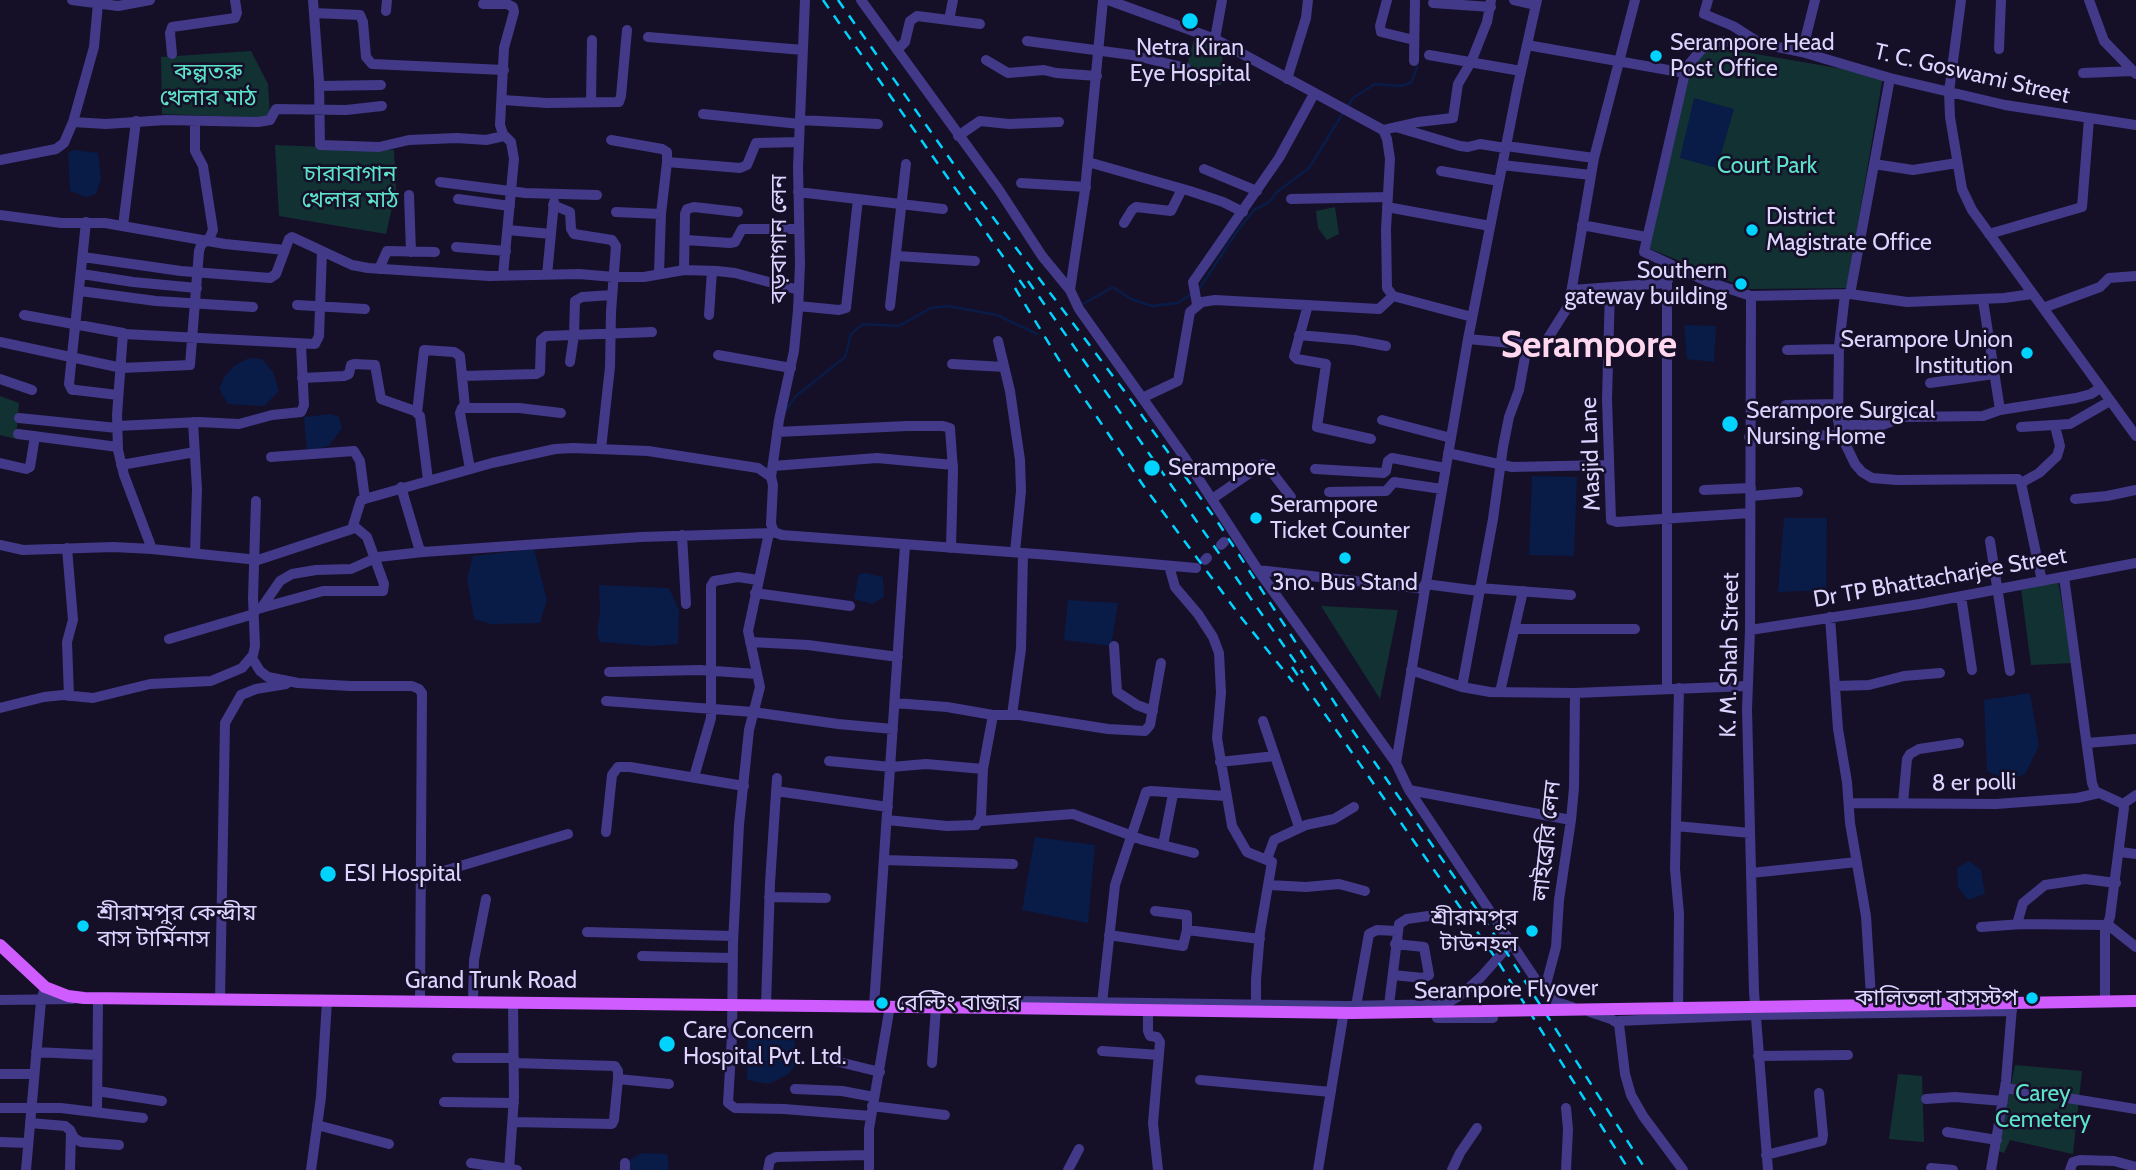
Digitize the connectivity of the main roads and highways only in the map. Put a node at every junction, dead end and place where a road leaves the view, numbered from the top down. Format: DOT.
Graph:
graph roads {
  1 [pos="0,945"];
  2 [pos="2136,1001"];
  3 [pos="1001,1008"];
  1 -- 3 [label="main road, Grand Trunk Road"];
  2 -- 3 [label="main road, Serampore Flyover, bridge"];
}
